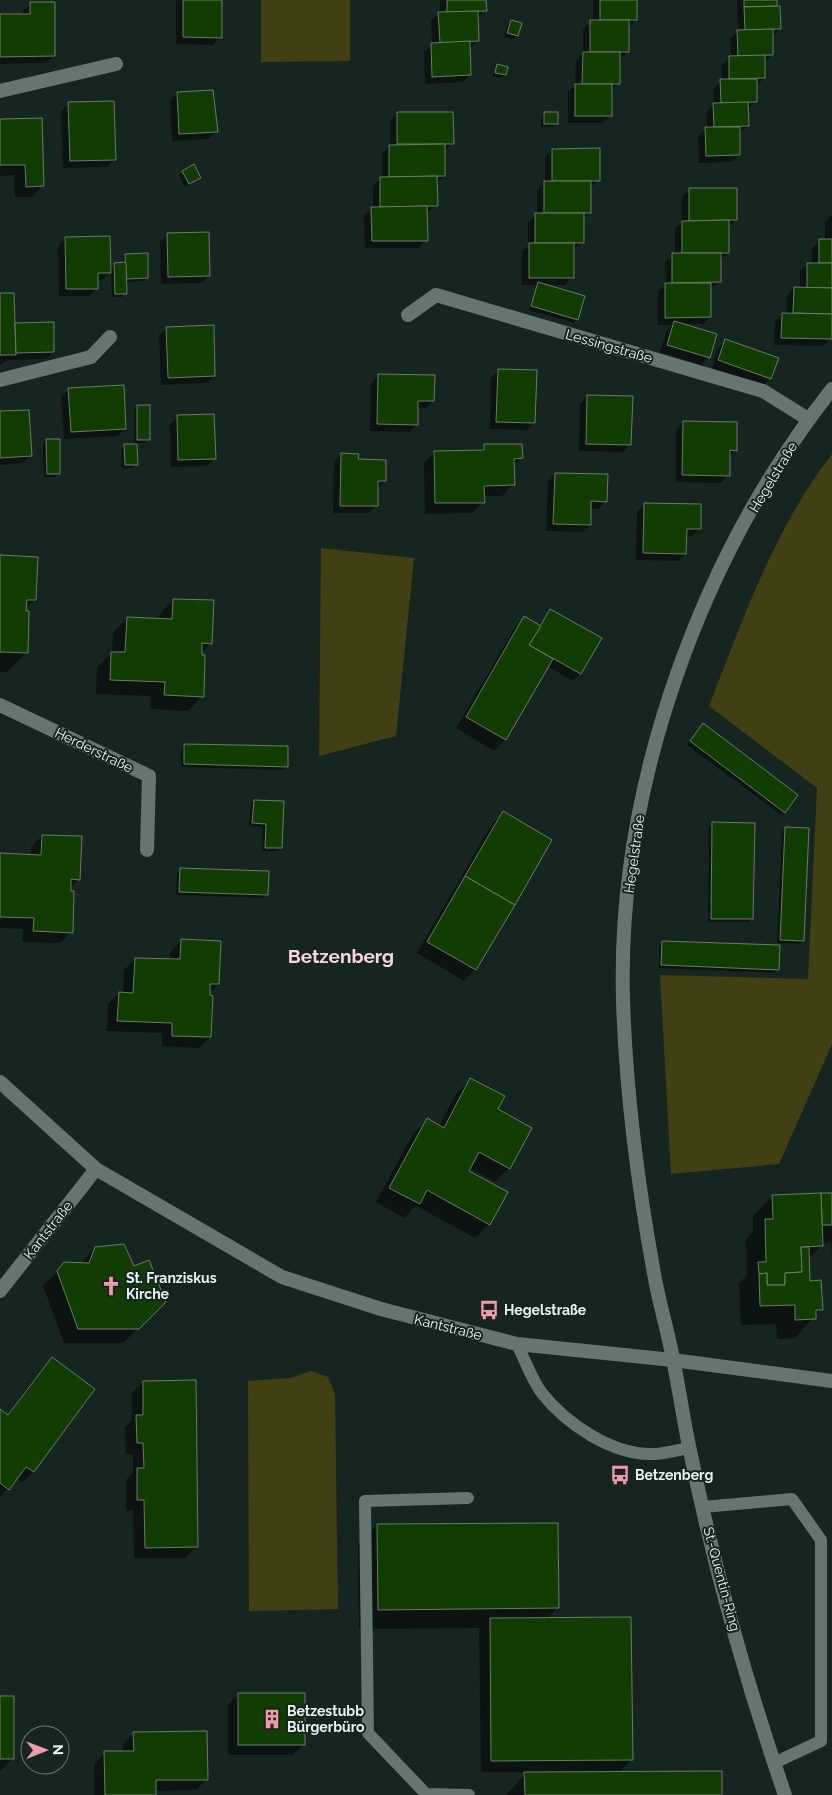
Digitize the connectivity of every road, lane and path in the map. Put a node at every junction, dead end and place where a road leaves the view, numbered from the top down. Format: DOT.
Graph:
graph roads {
  1 [pos="116,64"];
  2 [pos="0,91"];
  3 [pos="408,315"];
  4 [pos="110,337"];
  5 [pos="0,380"];
  6 [pos="832,389"];
  7 [pos="808,419"];
  8 [pos="0,705"];
  9 [pos="147,850"];
  10 [pos="0,1082"];
  11 [pos="96,1169"];
  12 [pos="0,1291"];
  13 [pos="517,1344"];
  14 [pos="673,1360"];
  15 [pos="832,1380"];
  16 [pos="689,1448"];
  17 [pos="468,1498"];
  18 [pos="703,1507"];
  19 [pos="774,1763"];
  20 [pos="426,1794"];
  21 [pos="470,1795"];
  22 [pos="785,1795"];
  1 -- 2 [label="street"];
  3 -- 7 [label="street, Lessingstraße"];
  4 -- 5 [label="street"];
  6 -- 7 [label="street, Hegelstraße"];
  7 -- 14 [label="street, Hegelstraße"];
  8 -- 9 [label="street, Herderstraße"];
  10 -- 11 [label="street, Kantstraße"];
  11 -- 12 [label="street, Kantstraße"];
  11 -- 13 [label="street, Kantstraße"];
  13 -- 14 [label="street, Kantstraße"];
  13 -- 16 [label="lane"];
  14 -- 15 [label="street, Kantstraße"];
  14 -- 16 [label="street, St.-Quentin-Ring"];
  16 -- 18 [label="street, St.-Quentin-Ring"];
  17 -- 20 [label="lane"];
  18 -- 19 [label="street, St.-Quentin-Ring"];
  18 -- 19 [label="lane"];
  19 -- 22 [label="street, St.-Quentin-Ring"];
  20 -- 21 [label="lane"];
}
